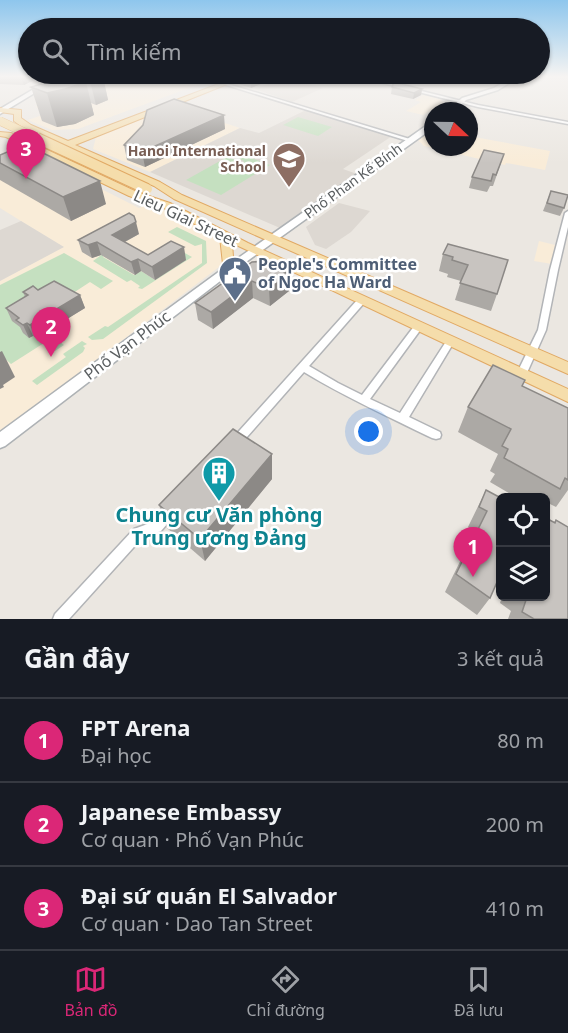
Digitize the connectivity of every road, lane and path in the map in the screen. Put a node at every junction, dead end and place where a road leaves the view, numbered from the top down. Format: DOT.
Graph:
graph roads {
  1 [pos="157,106"];
  2 [pos="302,106"];
  3 [pos="479,106"];
  4 [pos="1,109"];
  5 [pos="0,121"];
  6 [pos="568,123"];
  7 [pos="28,127"];
  8 [pos="424,131"];
  9 [pos="4,134"];
  10 [pos="71,137"];
  11 [pos="410,140"];
  12 [pos="83,151"];
  13 [pos="36,155"];
  14 [pos="97,158"];
  15 [pos="65,162"];
  16 [pos="75,167"];
  17 [pos="147,189"];
  18 [pos="178,197"];
  19 [pos="166,205"];
  20 [pos="568,213"];
  21 [pos="226,235"];
  22 [pos="274,239"];
  23 [pos="256,251"];
  24 [pos="228,270"];
  25 [pos="362,300"];
  26 [pos="418,327"];
  27 [pos="450,342"];
  28 [pos="532,352"];
  29 [pos="304,368"];
  30 [pos="568,368"];
  31 [pos="521,375"];
  32 [pos="568,396"];
  33 [pos="364,400"];
  34 [pos="402,419"];
  35 [pos="436,435"];
  36 [pos="0,441"];
  37 [pos="231,448"];
  38 [pos="178,503"];
  39 [pos="60,619"];
  1 -- 10 [label="main road"];
  2 -- 11 [label="street"];
  3 -- 6 [label="street"];
  4 -- 7 [label="main road, Lieu Giai Street"];
  5 -- 17 [label="main road, bridge"];
  7 -- 9 [label="main road"];
  7 -- 10 [label="main road, Lieu Giai Street"];
  8 -- 11 [label="street, Phố Phan Kế Bính"];
  9 -- 13 [label="main road, Lieu Giai Street"];
  10 -- 12 [label="main road, Lieu Giai Street"];
  10 -- 12 [label="main road"];
  10 -- 13 [label="main road"];
  11 -- 22 [label="street, Phố Phan Kế Bính"];
  12 -- 14 [label="main road, Lieu Giai Street"];
  13 -- 15 [label="main road"];
  13 -- 15 [label="main road, Lieu Giai Street"];
  14 -- 16 [label="main road"];
  14 -- 18 [label="main road, Lieu Giai Street"];
  15 -- 16 [label="main road, Lieu Giai Street"];
  16 -- 19 [label="main road, Lieu Giai Street"];
  17 -- 18 [label="main road"];
  17 -- 19 [label="main road"];
  18 -- 22 [label="main road, Lieu Giai Street"];
  19 -- 21 [label="main road, Lieu Giai Street"];
  20 -- 28 [label="street"];
  21 -- 23 [label="main road, Lieu Giai Street"];
  21 -- 24 [label="main road"];
  22 -- 23 [label="street, Phố Phan Kế Bính"];
  22 -- 28 [label="main road, Lieu Giai Street"];
  23 -- 24 [label="street, Phố Vạn Phúc"];
  23 -- 25 [label="main road, Lieu Giai Street"];
  24 -- 36 [label="street, Phố Vạn Phúc"];
  25 -- 26 [label="main road, Lieu Giai Street"];
  25 -- 29 [label="street"];
  26 -- 27 [label="main road, Lieu Giai Street"];
  26 -- 33 [label="street"];
  27 -- 31 [label="main road, Lieu Giai Street"];
  27 -- 34 [label="street"];
  28 -- 30 [label="main road, Lieu Giai Street"];
  28 -- 31 [label="street"];
  29 -- 33 [label="street"];
  29 -- 37 [label="street"];
  31 -- 32 [label="main road, Lieu Giai Street"];
  33 -- 34 [label="street"];
  34 -- 35 [label="street"];
  38 -- 39 [label="street"];
}
